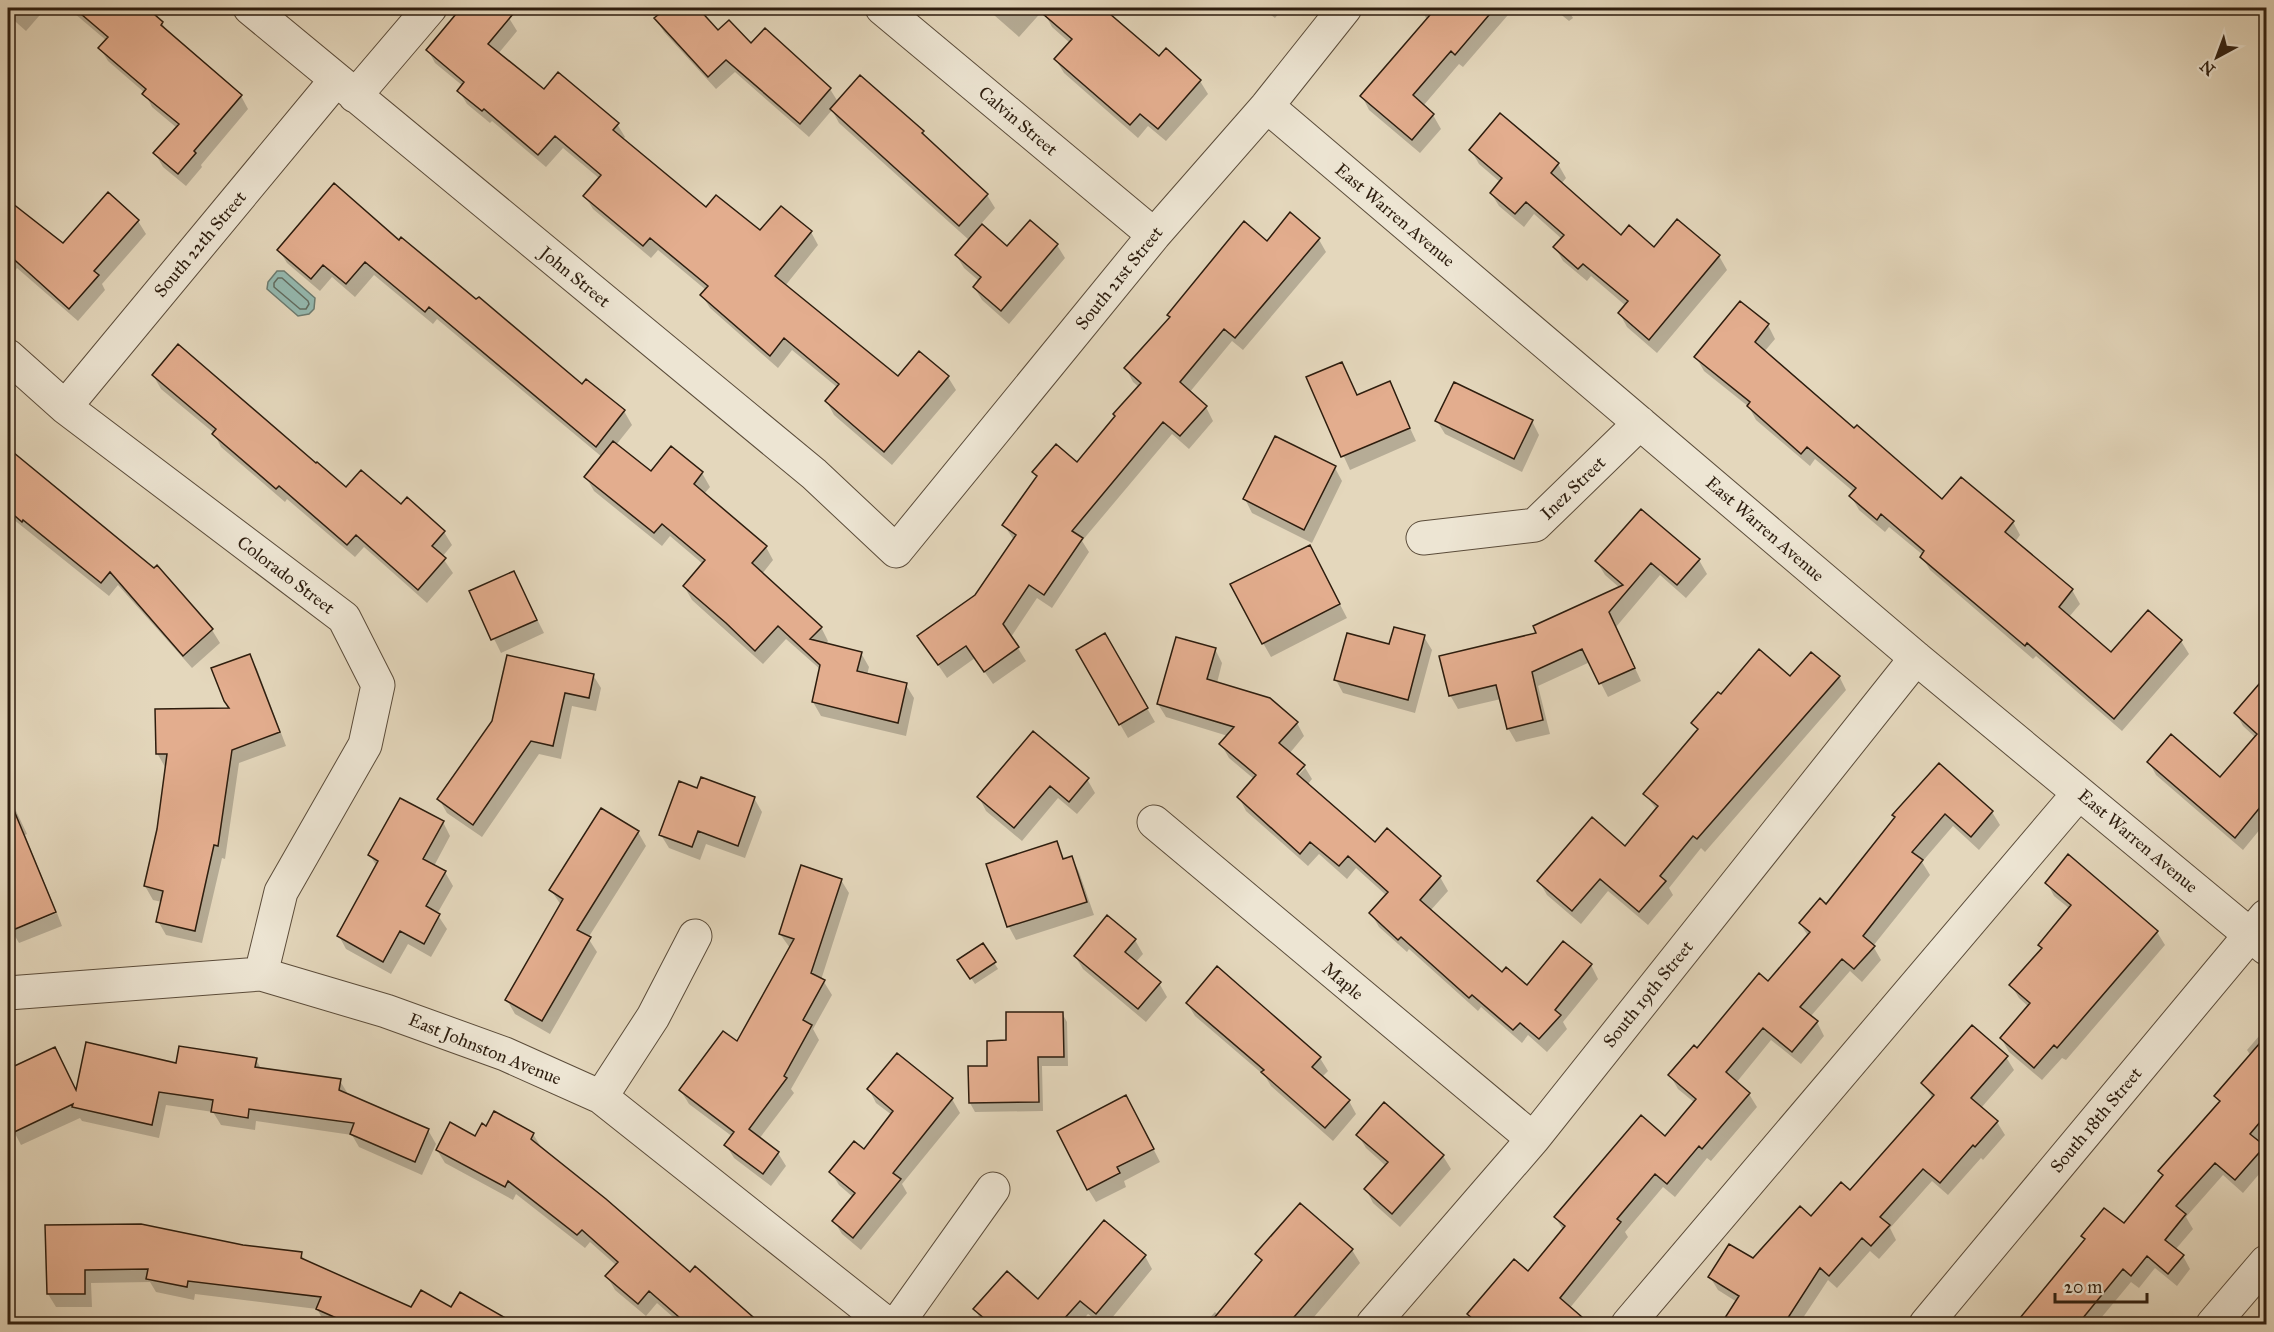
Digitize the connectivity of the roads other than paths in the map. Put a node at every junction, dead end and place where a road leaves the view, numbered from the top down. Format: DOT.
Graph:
graph roads {
  1 [pos="250,8"];
  2 [pos="430,8"];
  3 [pos="882,8"];
  4 [pos="1345,8"];
  5 [pos="345,88"];
  6 [pos="1267,106"];
  7 [pos="1154,235"];
  8 [pos="8,356"];
  9 [pos="65,407"];
  10 [pos="1640,423"];
  11 [pos="1423,538"];
  12 [pos="896,551"];
  13 [pos="1916,658"];
  14 [pos="2079,793"];
  15 [pos="1154,822"];
  16 [pos="2261,933"];
  17 [pos="695,936"];
  18 [pos="261,974"];
  19 [pos="8,993"];
  20 [pos="601,1097"];
  21 [pos="1533,1139"];
  22 [pos="993,1189"];
  23 [pos="2266,1262"];
  24 [pos="887,1324"];
  25 [pos="897,1324"];
  26 [pos="1373,1324"];
  27 [pos="1628,1324"];
  28 [pos="1926,1324"];
  29 [pos="2214,1324"];
  1 -- 5 [label="street, John Street"];
  2 -- 5 [label="street, South 22th Street"];
  3 -- 7 [label="street, Calvin Street"];
  4 -- 6 [label="street, South 21st Street"];
  5 -- 9 [label="street, South 22th Street"];
  5 -- 12 [label="street, John Street"];
  6 -- 7 [label="street, South 21st Street"];
  6 -- 10 [label="street, East Warren Avenue"];
  7 -- 12 [label="street, South 21st Street"];
  8 -- 9 [label="street, Colorado Street"];
  9 -- 18 [label="street, Colorado Street"];
  10 -- 11 [label="street, Inez Street"];
  10 -- 13 [label="street, East Warren Avenue"];
  13 -- 14 [label="street, East Warren Avenue"];
  13 -- 21 [label="street, South 19th Street"];
  14 -- 16 [label="street, East Warren Avenue"];
  14 -- 27 [label="street"];
  15 -- 21 [label="street, Maple"];
  16 -- 28 [label="street, South 18th Street"];
  17 -- 20 [label="street"];
  18 -- 19 [label="street, East Johnston Avenue"];
  18 -- 20 [label="street, East Johnston Avenue"];
  20 -- 24 [label="street, East Johnston Avenue"];
  21 -- 26 [label="street, South 19th Street"];
  22 -- 25 [label="street"];
  23 -- 29 [label="street"];
}
